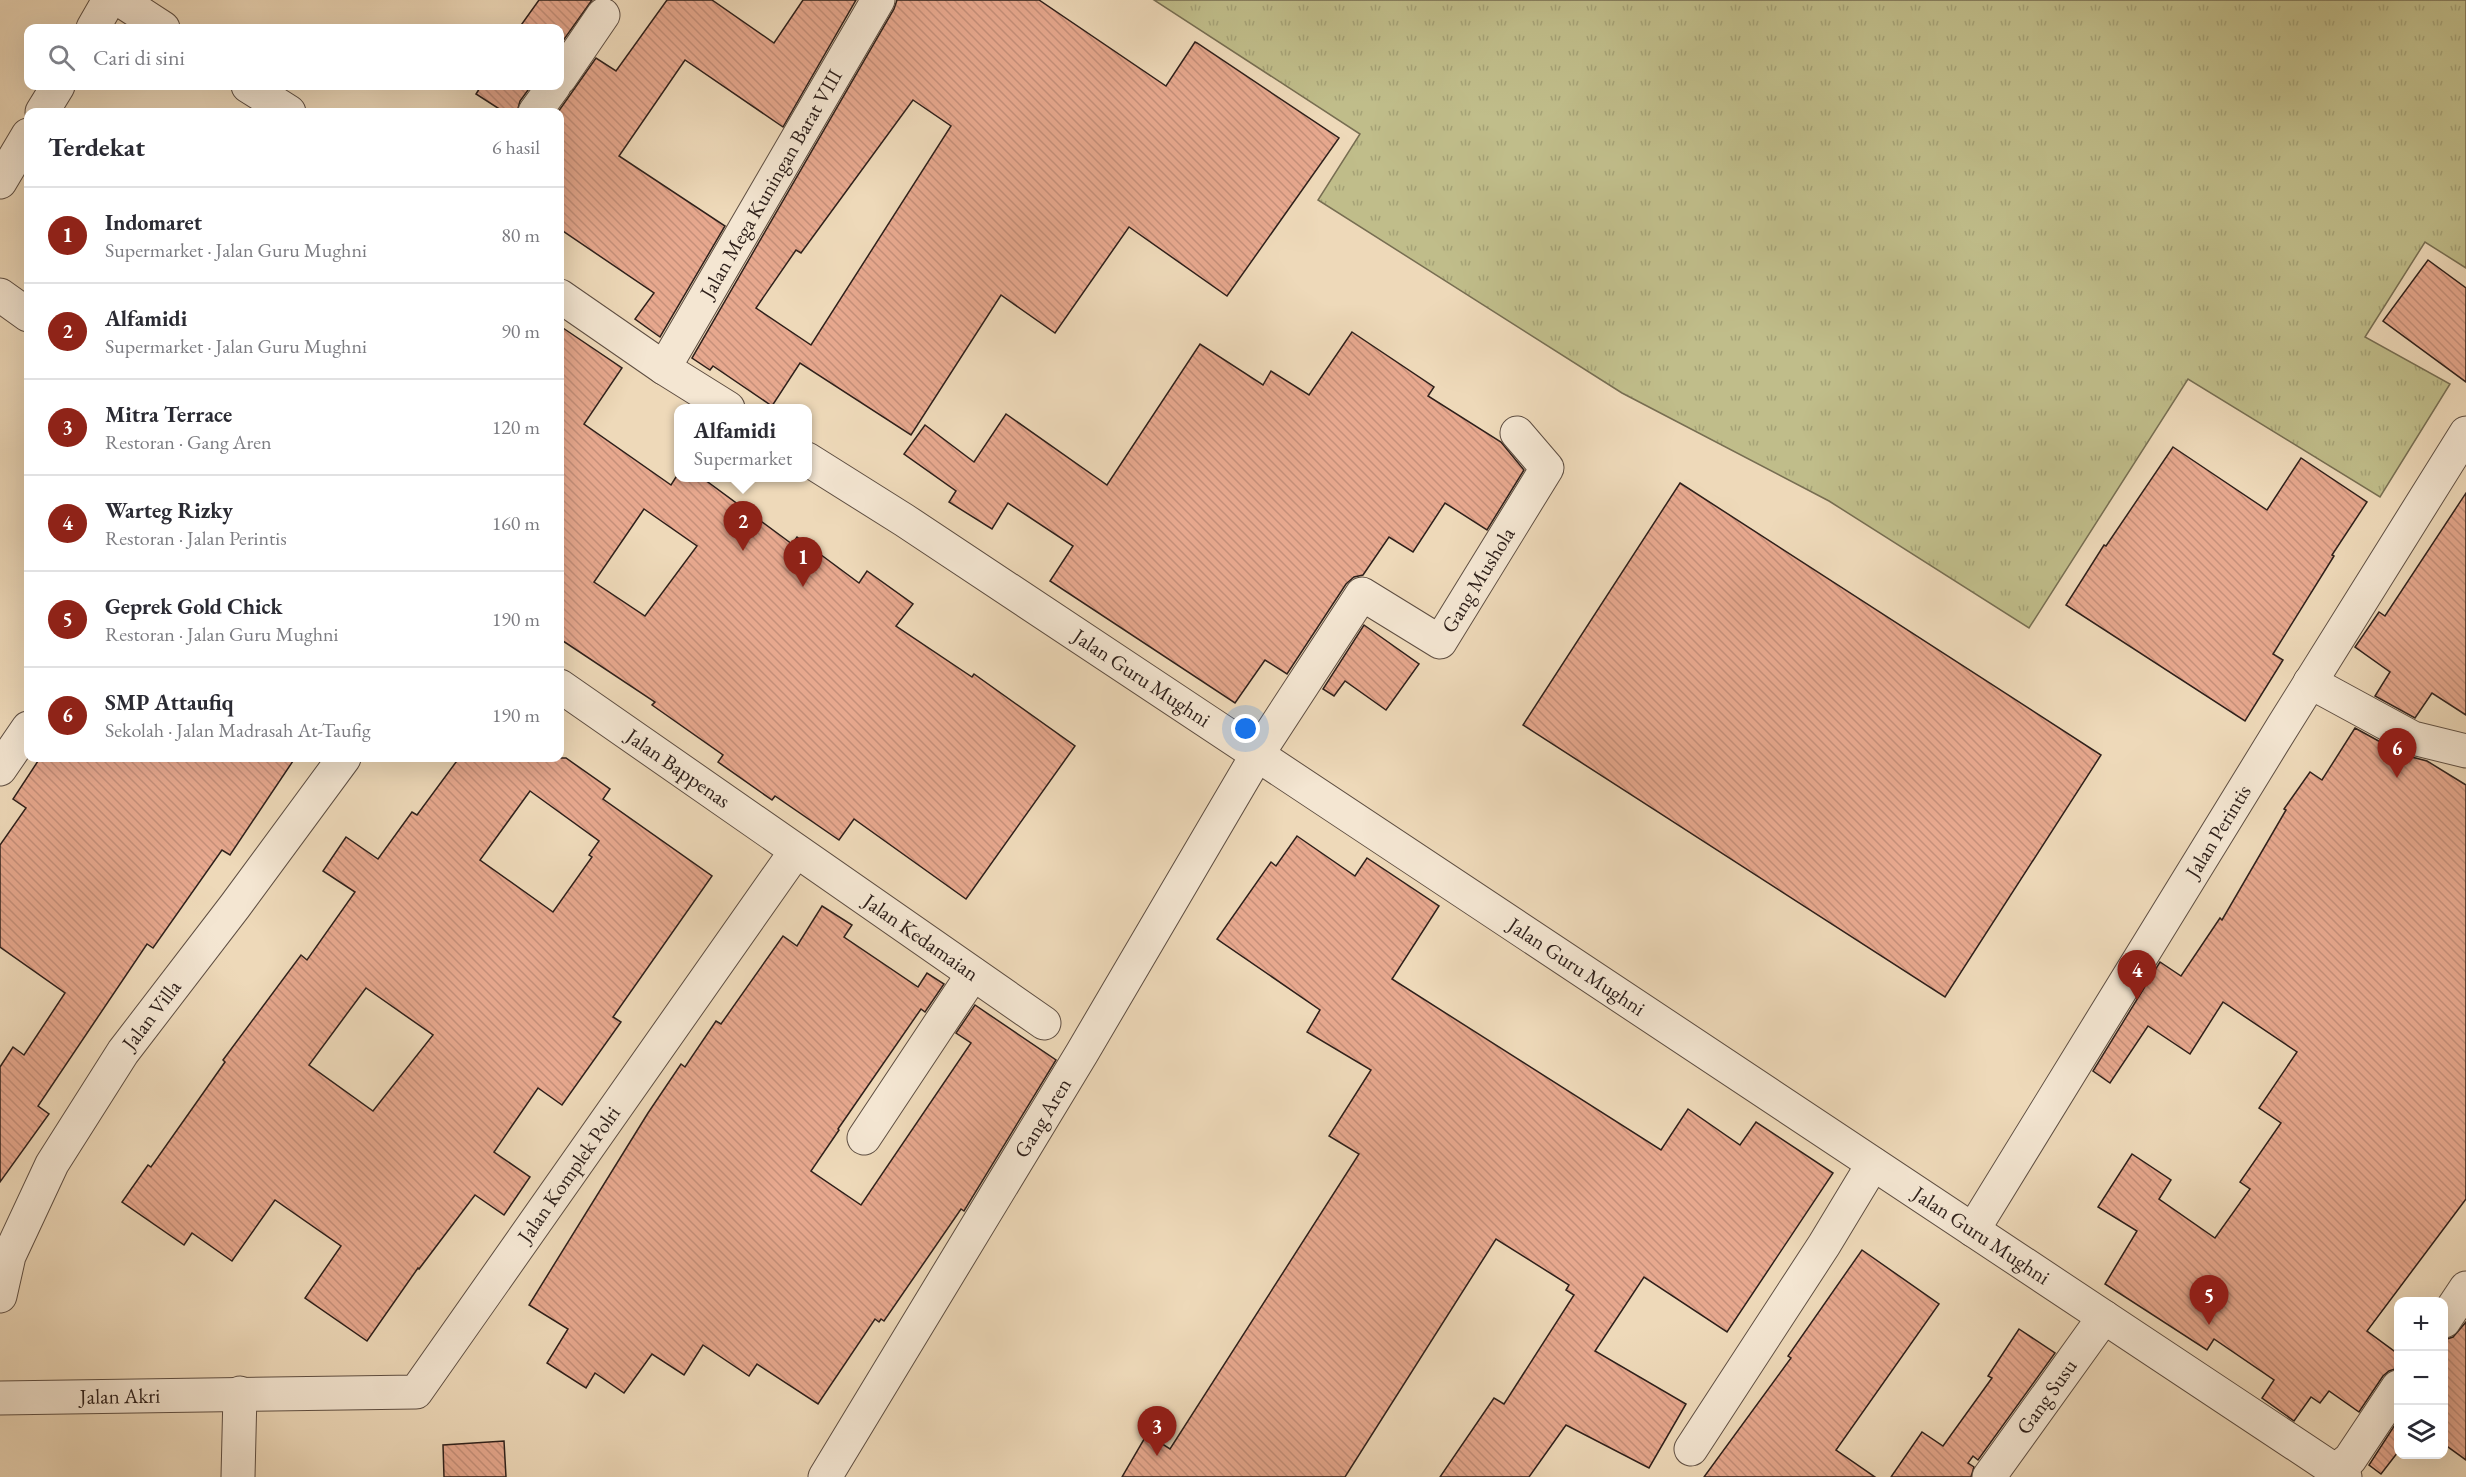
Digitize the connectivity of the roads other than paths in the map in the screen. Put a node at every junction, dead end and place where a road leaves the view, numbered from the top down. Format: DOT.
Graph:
graph roads {
  1 [pos="110,0"];
  2 [pos="120,0"];
  3 [pos="878,0"];
  4 [pos="603,15"];
  5 [pos="95,24"];
  6 [pos="157,24"];
  7 [pos="564,72"];
  8 [pos="56,90"];
  9 [pos="254,90"];
  10 [pos="551,90"];
  11 [pos="44,108"];
  12 [pos="283,108"];
  13 [pos="538,108"];
  14 [pos="24,142"];
  15 [pos="0,182"];
  16 [pos="0,295"];
  17 [pos="564,299"];
  18 [pos="24,312"];
  19 [pos="664,368"];
  20 [pos="722,404"];
  21 [pos="1517,433"];
  22 [pos="2466,433"];
  23 [pos="812,462"];
  24 [pos="2310,682"];
  25 [pos="564,689"];
  26 [pos="24,734"];
  27 [pos="2466,751"];
  28 [pos="1257,755"];
  29 [pos="341,762"];
  30 [pos="0,769"];
  31 [pos="796,851"];
  32 [pos="973,974"];
  33 [pos="1044,1023"];
  34 [pos="864,1138"];
  35 [pos="1874,1164"];
  36 [pos="1973,1230"];
  37 [pos="2466,1288"];
  38 [pos="0,1296"];
  39 [pos="2448,1315"];
  40 [pos="2104,1317"];
  41 [pos="240,1393"];
  42 [pos="2394,1393"];
  43 [pos="0,1398"];
  44 [pos="1692,1449"];
  45 [pos="2340,1474"];
  46 [pos="238,1477"];
  47 [pos="825,1477"];
  48 [pos="1989,1477"];
  1 -- 5 [label="street"];
  2 -- 6 [label="street"];
  3 -- 19 [label="street, Jalan Mega Kuningan Barat VIII"];
  4 -- 7 [label="street"];
  8 -- 11 [label="street"];
  9 -- 12 [label="street"];
  10 -- 13 [label="street"];
  14 -- 15 [label="street"];
  16 -- 18 [label="street"];
  17 -- 19 [label="street"];
  19 -- 20 [label="street"];
  21 -- 28 [label="street, Gang Mushola"];
  22 -- 24 [label="street, Jalan Perintis"];
  23 -- 28 [label="street, Jalan Guru Mughni"];
  24 -- 27 [label="street"];
  24 -- 36 [label="street, Jalan Perintis"];
  25 -- 31 [label="street, Jalan Bappenas"];
  26 -- 30 [label="street"];
  28 -- 35 [label="street, Jalan Guru Mughni"];
  28 -- 47 [label="street, Gang Aren"];
  29 -- 38 [label="street, Jalan Villa"];
  31 -- 32 [label="street, Jalan Kedamaian"];
  31 -- 41 [label="street, Jalan Komplek Polri"];
  32 -- 33 [label="street, Jalan Kedamaian"];
  32 -- 34 [label="street"];
  35 -- 36 [label="street, Jalan Guru Mughni"];
  35 -- 44 [label="street"];
  36 -- 40 [label="street, Jalan Guru Mughni"];
  37 -- 39 [label="street"];
  40 -- 45 [label="street, Jalan Guru Mughni"];
  40 -- 48 [label="street, Gang Susu"];
  41 -- 43 [label="street, Jalan Akri"];
  41 -- 46 [label="street"];
  42 -- 45 [label="street"];
}
